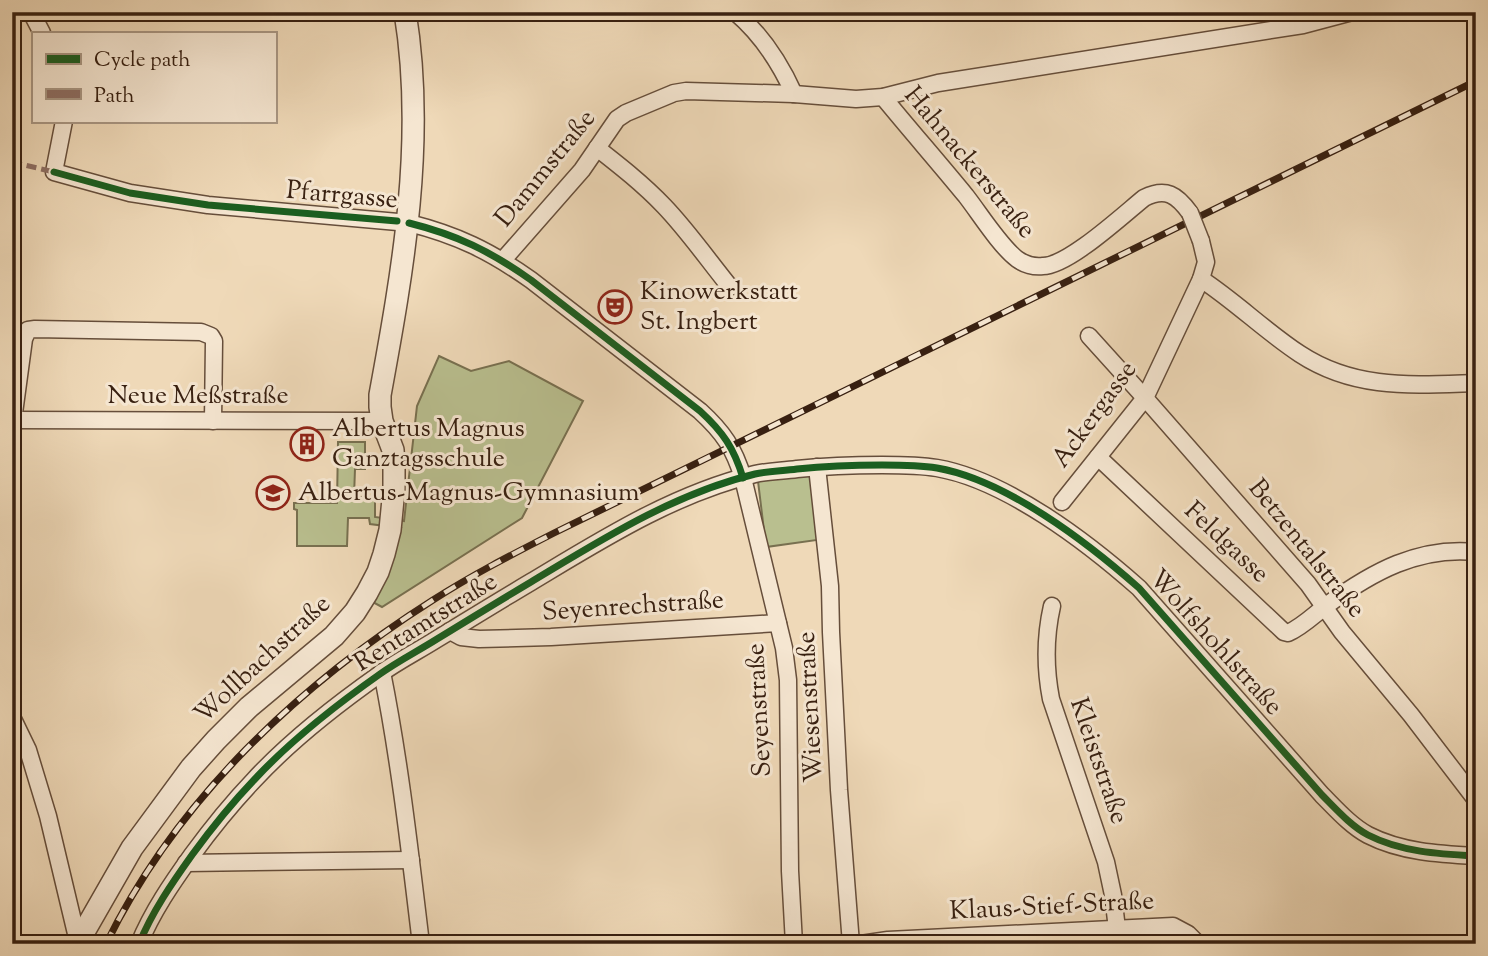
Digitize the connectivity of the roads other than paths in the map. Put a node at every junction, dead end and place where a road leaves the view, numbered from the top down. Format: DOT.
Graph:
graph roads {
  1 [pos="31,12"];
  2 [pos="405,12"];
  3 [pos="735,12"];
  4 [pos="1352,12"];
  5 [pos="41,32"];
  6 [pos="794,93"];
  7 [pos="883,97"];
  8 [pos="64,122"];
  9 [pos="597,148"];
  10 [pos="408,223"];
  11 [pos="503,260"];
  12 [pos="1201,279"];
  13 [pos="730,287"];
  14 [pos="1089,336"];
  15 [pos="1476,383"];
  16 [pos="1145,398"];
  17 [pos="213,421"];
  18 [pos="382,421"];
  19 [pos="13,424"];
  20 [pos="1098,457"];
  21 [pos="817,467"];
  22 [pos="743,478"];
  23 [pos="1062,502"];
  24 [pos="1476,552"];
  25 [pos="1052,606"];
  26 [pos="1324,607"];
  27 [pos="778,622"];
  28 [pos="450,631"];
  29 [pos="382,673"];
  30 [pos="12,717"];
  31 [pos="1476,800"];
  32 [pos="1476,856"];
  33 [pos="411,860"];
  34 [pos="186,863"];
  35 [pos="1117,929"];
  36 [pos="77,943"];
  37 [pos="139,944"];
  38 [pos="421,944"];
  39 [pos="793,944"];
  40 [pos="851,944"];
  41 [pos="861,944"];
  42 [pos="1198,944"];
  1 -- 5 [label="street"];
  2 -- 10 [label="street, Wollbachstraße"];
  3 -- 6 [label="street"];
  4 -- 7 [label="street"];
  6 -- 7 [label="street, Hahnackerstraße"];
  6 -- 9 [label="street, Dammstraße"];
  7 -- 12 [label="street, Hahnackerstraße, bridge"];
  8 -- 10 [label="street, Pfarrgasse"];
  9 -- 11 [label="street, Dammstraße"];
  9 -- 13 [label="street"];
  10 -- 11 [label="street, Pfarrgasse"];
  10 -- 18 [label="street, Wollbachstraße"];
  11 -- 22 [label="street, Pfarrgasse"];
  12 -- 15 [label="street"];
  12 -- 16 [label="street, Ackergasse"];
  14 -- 16 [label="street, Betzentalstraße"];
  16 -- 20 [label="street, Ackergasse"];
  16 -- 26 [label="street, Betzentalstraße"];
  17 -- 18 [label="street, Neue Meßstraße"];
  17 -- 19 [label="street, Neue Meßstraße"];
  17 -- 19 [label="street"];
  18 -- 36 [label="street, Wollbachstraße"];
  20 -- 23 [label="street, Ackergasse"];
  20 -- 26 [label="street, Feldgasse"];
  21 -- 22 [label="street, Wolfshohlstraße"];
  21 -- 32 [label="street, Wolfshohlstraße"];
  21 -- 40 [label="street, Wiesenstraße"];
  22 -- 27 [label="street, Seyenstraße"];
  22 -- 28 [label="street, Rentamtstraße"];
  24 -- 26 [label="street"];
  25 -- 35 [label="street, Kleiststraße"];
  26 -- 31 [label="street, Betzentalstraße"];
  27 -- 28 [label="street, Seyenrechstraße"];
  27 -- 39 [label="street, Seyenstraße"];
  28 -- 29 [label="street, Rentamtstraße"];
  29 -- 33 [label="street"];
  29 -- 34 [label="street, Rentamtstraße"];
  30 -- 36 [label="street"];
  33 -- 34 [label="street"];
  33 -- 38 [label="street"];
  34 -- 37 [label="street, Rentamtstraße"];
  35 -- 41 [label="street, Klaus-Stief-Straße"];
  35 -- 42 [label="street, Klaus-Stief-Straße"];
}
